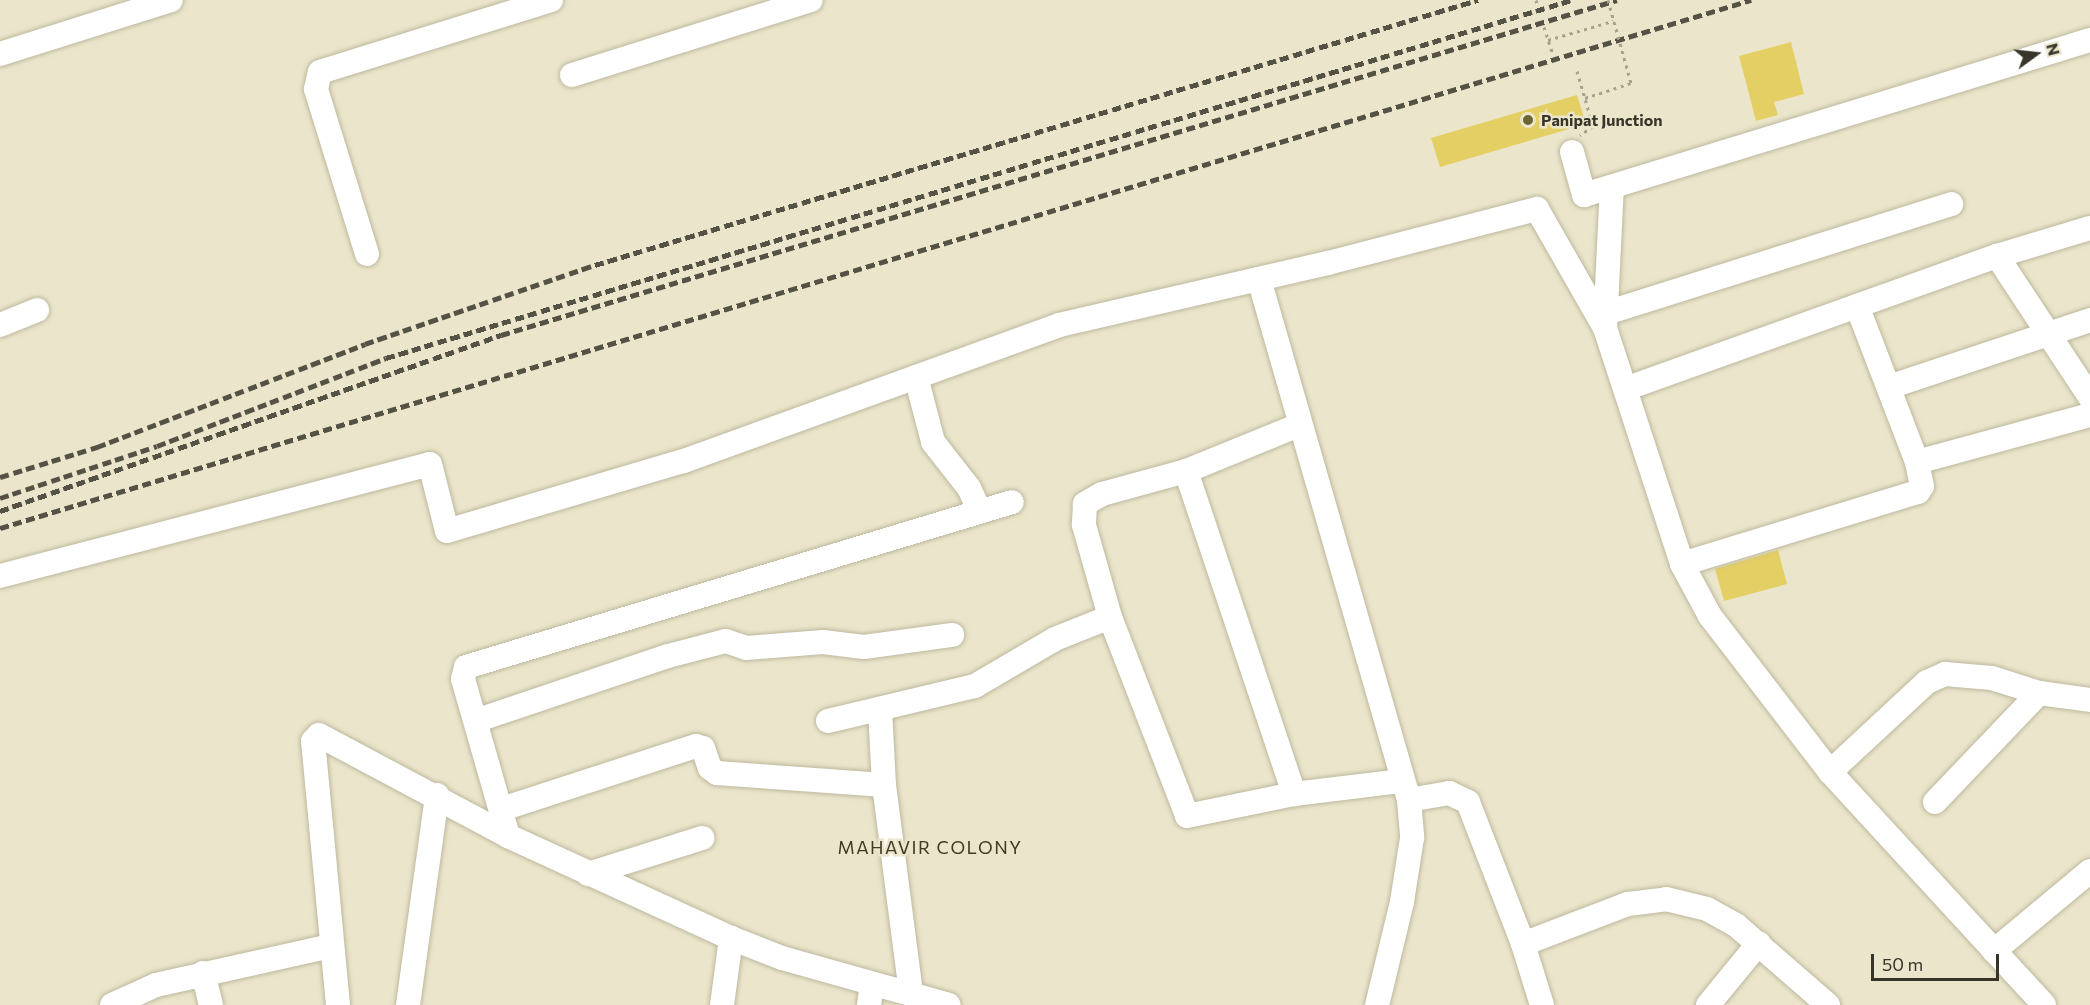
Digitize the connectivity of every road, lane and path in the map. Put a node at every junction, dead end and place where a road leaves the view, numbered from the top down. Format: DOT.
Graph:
graph roads {
  1 [pos="171,0"];
  2 [pos="551,0"];
  3 [pos="1536,0"];
  4 [pos="1608,0"];
  5 [pos="799,2"];
  6 [pos="1538,6"];
  7 [pos="1613,21"];
  8 [pos="1544,27"];
  9 [pos="1548,40"];
  10 [pos="2090,40"];
  11 [pos="0,54"];
  12 [pos="1553,55"];
  13 [pos="1577,71"];
  14 [pos="572,75"];
  15 [pos="1586,98"];
  16 [pos="1572,152"];
  17 [pos="1612,187"];
  18 [pos="1951,204"];
  19 [pos="2090,228"];
  20 [pos="367,254"];
  21 [pos="1997,256"];
  22 [pos="1259,279"];
  23 [pos="1857,306"];
  24 [pos="37,310"];
  25 [pos="2090,320"];
  26 [pos="1606,321"];
  27 [pos="0,325"];
  28 [pos="2049,334"];
  29 [pos="916,377"];
  30 [pos="1889,387"];
  31 [pos="1625,389"];
  32 [pos="2090,396"];
  33 [pos="2090,415"];
  34 [pos="1299,425"];
  35 [pos="1917,462"];
  36 [pos="1186,471"];
  37 [pos="1012,502"];
  38 [pos="980,512"];
  39 [pos="1682,564"];
  40 [pos="0,576"];
  41 [pos="1110,617"];
  42 [pos="952,635"];
  43 [pos="2039,693"];
  44 [pos="2090,700"];
  45 [pos="880,709"];
  46 [pos="478,720"];
  47 [pos="828,721"];
  48 [pos="1830,772"];
  49 [pos="884,785"];
  50 [pos="1406,790"];
  51 [pos="1294,794"];
  52 [pos="437,795"];
  53 [pos="1935,802"];
  54 [pos="502,809"];
  55 [pos="508,836"];
  56 [pos="702,838"];
  57 [pos="2090,870"];
  58 [pos="588,874"];
  59 [pos="731,938"];
  60 [pos="1759,943"];
  61 [pos="1523,944"];
  62 [pos="331,946"];
  63 [pos="1994,951"];
  64 [pos="202,973"];
  65 [pos="911,993"];
  66 [pos="870,994"];
  67 [pos="111,1005"];
  68 [pos="212,1005"];
  69 [pos="338,1005"];
  70 [pos="408,1005"];
  71 [pos="722,1005"];
  72 [pos="949,1005"];
  73 [pos="1377,1005"];
  74 [pos="1542,1005"];
  75 [pos="1708,1005"];
  76 [pos="1828,1005"];
  77 [pos="2044,1005"];
  1 -- 11 [label="street"];
  2 -- 20 [label="street"];
  3 -- 6 [label="path"];
  4 -- 7 [label="path, bridge"];
  5 -- 14 [label="street"];
  7 -- 9 [label="path"];
  7 -- 15 [label="path, bridge"];
  8 -- 9 [label="path"];
  9 -- 12 [label="path"];
  10 -- 17 [label="street"];
  13 -- 15 [label="path"];
  15 -- 16 [label="path"];
  16 -- 17 [label="street"];
  17 -- 26 [label="street"];
  18 -- 26 [label="street"];
  19 -- 21 [label="street"];
  21 -- 23 [label="street"];
  21 -- 28 [label="street"];
  22 -- 26 [label="street"];
  22 -- 29 [label="street"];
  22 -- 34 [label="street"];
  23 -- 30 [label="street"];
  23 -- 31 [label="street"];
  24 -- 27 [label="street"];
  25 -- 28 [label="street"];
  26 -- 31 [label="street"];
  28 -- 30 [label="street"];
  28 -- 32 [label="street"];
  29 -- 38 [label="street"];
  29 -- 40 [label="street"];
  30 -- 35 [label="street"];
  31 -- 39 [label="street"];
  33 -- 35 [label="street"];
  34 -- 36 [label="street"];
  34 -- 50 [label="street"];
  35 -- 39 [label="street"];
  36 -- 41 [label="street"];
  36 -- 51 [label="street"];
  37 -- 38 [label="street"];
  38 -- 46 [label="street"];
  39 -- 48 [label="street"];
  41 -- 45 [label="street"];
  41 -- 51 [label="street"];
  42 -- 46 [label="street"];
  43 -- 44 [label="street"];
  43 -- 48 [label="street"];
  43 -- 53 [label="street"];
  45 -- 47 [label="street"];
  45 -- 49 [label="street"];
  46 -- 54 [label="street"];
  48 -- 63 [label="street"];
  49 -- 54 [label="street"];
  49 -- 65 [label="street"];
  50 -- 51 [label="street"];
  50 -- 61 [label="street"];
  50 -- 73 [label="street"];
  52 -- 55 [label="street"];
  52 -- 62 [label="street"];
  52 -- 70 [label="street"];
  54 -- 55 [label="street"];
  55 -- 58 [label="street"];
  56 -- 58 [label="street"];
  57 -- 63 [label="street"];
  58 -- 59 [label="street"];
  59 -- 66 [label="street"];
  59 -- 71 [label="street"];
  60 -- 61 [label="street"];
  60 -- 75 [label="street"];
  60 -- 76 [label="street"];
  61 -- 74 [label="street"];
  62 -- 64 [label="street"];
  62 -- 69 [label="street"];
  63 -- 77 [label="street"];
  64 -- 67 [label="street"];
  64 -- 68 [label="street"];
  65 -- 66 [label="street"];
  65 -- 72 [label="street"];
}
